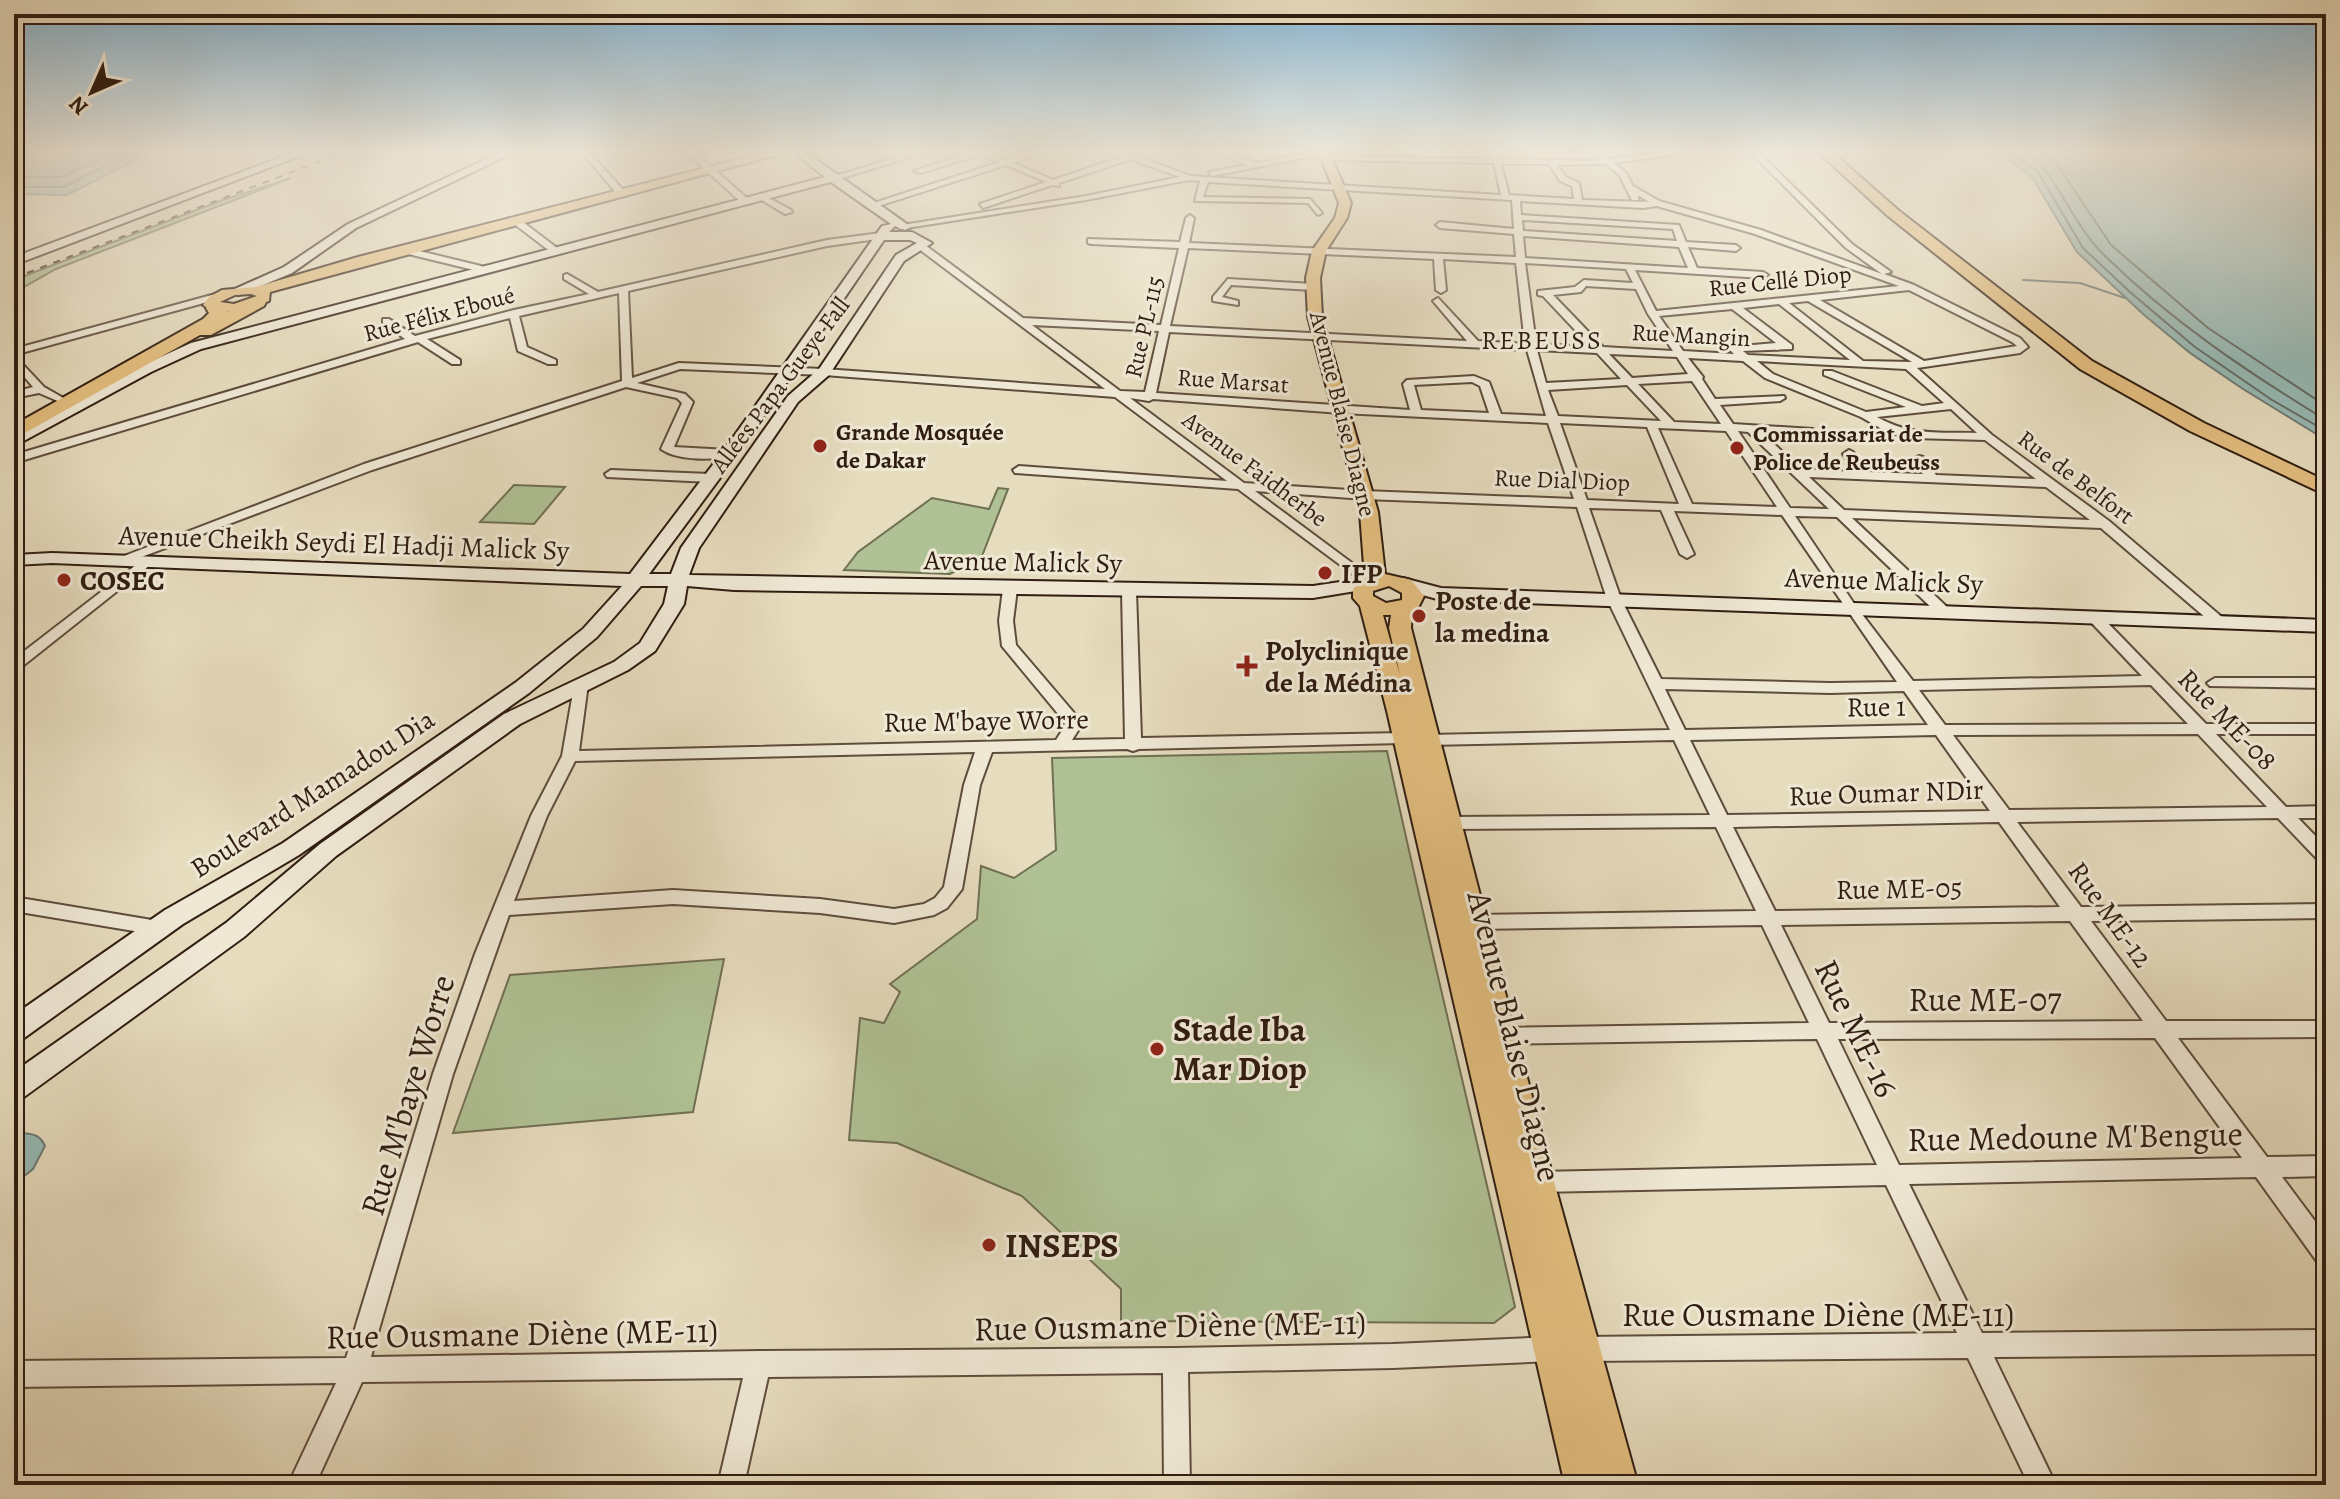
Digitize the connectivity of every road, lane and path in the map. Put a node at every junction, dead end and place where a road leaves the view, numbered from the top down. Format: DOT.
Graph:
graph roads {
  1 [pos="121,221"];
  2 [pos="363,221"];
  3 [pos="373,221"];
  4 [pos="516,221"];
  5 [pos="670,221"];
  6 [pos="879,221"];
  7 [pos="891,221"];
  8 [pos="935,221"];
  9 [pos="942,221"];
  10 [pos="1189,221"];
  11 [pos="1337,221"];
  12 [pos="1517,221"];
  13 [pos="1577,221"];
  14 [pos="1626,221"];
  15 [pos="1717,221"];
  16 [pos="1823,221"];
  17 [pos="1903,221"];
  18 [pos="1912,221"];
  19 [pos="929,223"];
  20 [pos="1624,224"];
  21 [pos="1440,225"];
  22 [pos="884,232"];
  23 [pos="1517,233"];
  24 [pos="912,235"];
  25 [pos="1627,240"];
  26 [pos="1091,241"];
  27 [pos="1682,243"];
  28 [pos="1183,245"];
  29 [pos="1736,248"];
  30 [pos="403,250"];
  31 [pos="554,250"];
  32 [pos="323,251"];
  33 [pos="1319,251"];
  34 [pos="1438,256"];
  35 [pos="363,260"];
  36 [pos="1520,260"];
  37 [pos="14,261"];
  38 [pos="1580,263"];
  39 [pos="1631,266"];
  40 [pos="482,269"];
  41 [pos="1693,270"];
  42 [pos="1763,275"];
  43 [pos="567,277"];
  44 [pos="1584,283"];
  45 [pos="1638,286"];
  46 [pos="1313,287"];
  47 [pos="1911,287"];
  48 [pos="623,288"];
  49 [pos="234,292"];
  50 [pos="1546,293"];
  51 [pos="595,294"];
  52 [pos="1523,294"];
  53 [pos="256,298"];
  54 [pos="1810,298"];
  55 [pos="1781,301"];
  56 [pos="1235,303"];
  57 [pos="215,304"];
  58 [pos="1735,306"];
  59 [pos="514,313"];
  60 [pos="1653,314"];
  61 [pos="386,321"];
  62 [pos="1020,321"];
  63 [pos="262,328"];
  64 [pos="1163,328"];
  65 [pos="1319,337"];
  66 [pos="416,339"];
  67 [pos="1476,345"];
  68 [pos="1785,345"];
  69 [pos="170,347"];
  70 [pos="1531,347"];
  71 [pos="1600,351"];
  72 [pos="14,355"];
  73 [pos="1683,355"];
  74 [pos="1742,357"];
  75 [pos="1803,360"];
  76 [pos="456,362"];
  77 [pos="552,362"];
  78 [pos="1859,362"];
  79 [pos="1925,365"];
  80 [pos="1909,366"];
  81 [pos="135,367"];
  82 [pos="786,370"];
  83 [pos="824,372"];
  84 [pos="1828,373"];
  85 [pos="1698,377"];
  86 [pos="1629,382"];
  87 [pos="627,384"];
  88 [pos="1542,387"];
  89 [pos="40,389"];
  90 [pos="14,395"];
  91 [pos="1120,396"];
  92 [pos="1149,398"];
  93 [pos="1780,398"];
  94 [pos="60,399"];
  95 [pos="1715,402"];
  96 [pos="1951,406"];
  97 [pos="1920,409"];
  98 [pos="1341,410"];
  99 [pos="1417,414"];
  100 [pos="1865,415"];
  101 [pos="1496,417"];
  102 [pos="1554,420"];
  103 [pos="1650,422"];
  104 [pos="1669,423"];
  105 [pos="14,424"];
  106 [pos="1730,426"];
  107 [pos="2221,430"];
  108 [pos="1753,431"];
  109 [pos="1809,431"];
  110 [pos="14,433"];
  111 [pos="1988,437"];
  112 [pos="14,440"];
  113 [pos="729,454"];
  114 [pos="1849,454"];
  115 [pos="14,459"];
  116 [pos="1919,460"];
  117 [pos="2277,464"];
  118 [pos="1019,470"];
  119 [pos="1798,473"];
  120 [pos="611,474"];
  121 [pos="1865,476"];
  122 [pos="2326,476"];
  123 [pos="710,478"];
  124 [pos="1932,478"];
  125 [pos="2047,483"];
  126 [pos="2326,483"];
  127 [pos="1241,486"];
  128 [pos="2326,489"];
  129 [pos="1364,495"];
  130 [pos="2326,495"];
  131 [pos="1582,503"];
  132 [pos="1666,507"];
  133 [pos="1687,507"];
  134 [pos="1785,512"];
  135 [pos="1841,514"];
  136 [pos="2104,524"];
  137 [pos="14,553"];
  138 [pos="1687,554"];
  139 [pos="52,558"];
  140 [pos="14,560"];
  141 [pos="118,561"];
  142 [pos="145,562"];
  143 [pos="632,584"];
  144 [pos="672,588"];
  145 [pos="1010,589"];
  146 [pos="1129,591"];
  147 [pos="1385,593"];
  148 [pos="1614,599"];
  149 [pos="1850,607"];
  150 [pos="1942,610"];
  151 [pos="2093,616"];
  152 [pos="2218,621"];
  153 [pos="2326,626"];
  154 [pos="14,666"];
  155 [pos="2155,680"];
  156 [pos="2215,683"];
  157 [pos="2326,683"];
  158 [pos="580,684"];
  159 [pos="1655,684"];
  160 [pos="1909,687"];
  161 [pos="2326,729"];
  162 [pos="1941,730"];
  163 [pos="2204,731"];
  164 [pos="1680,736"];
  165 [pos="1415,739"];
  166 [pos="1133,746"];
  167 [pos="1060,747"];
  168 [pos="985,748"];
  169 [pos="570,756"];
  170 [pos="2282,812"];
  171 [pos="2326,812"];
  172 [pos="2003,815"];
  173 [pos="1448,823"];
  174 [pos="1722,823"];
  175 [pos="2326,858"];
  176 [pos="14,904"];
  177 [pos="502,909"];
  178 [pos="2326,911"];
  179 [pos="2076,914"];
  180 [pos="1768,918"];
  181 [pos="1472,922"];
  182 [pos="158,928"];
  183 [pos="2326,1029"];
  184 [pos="14,1030"];
  185 [pos="1823,1031"];
  186 [pos="2161,1031"];
  187 [pos="1499,1036"];
  188 [pos="14,1088"];
  189 [pos="2326,1166"];
  190 [pos="2262,1167"];
  191 [pos="1892,1173"];
  192 [pos="1537,1182"];
  193 [pos="2326,1255"];
  194 [pos="2326,1342"];
  195 [pos="1976,1347"];
  196 [pos="1552,1349"];
  197 [pos="1582,1349"];
  198 [pos="1175,1360"];
  199 [pos="759,1363"];
  200 [pos="355,1369"];
  201 [pos="14,1374"];
  202 [pos="301,1485"];
  203 [pos="731,1485"];
  204 [pos="1177,1485"];
  205 [pos="1585,1485"];
  206 [pos="1618,1485"];
  207 [pos="2043,1485"];
  1 -- 37 [label="street"];
  2 -- 49 [label="street"];
  3 -- 32 [label="street"];
  4 -- 30 [label="main road"];
  4 -- 31 [label="street"];
  5 -- 31 [label="street"];
  6 -- 22 [label="street"];
  7 -- 24 [label="street, Avenue Faidherbe"];
  8 -- 19 [label="street"];
  9 -- 19 [label="street"];
  10 -- 28 [label="street, Rue PL-115"];
  11 -- 33 [label="main road, Avenue Blaise Diagne"];
  12 -- 23 [label="street, Rue ME-16"];
  13 -- 20 [label="street"];
  14 -- 20 [label="street, Rue ME-12"];
  15 -- 47 [label="street"];
  16 -- 47 [label="street"];
  17 -- 117 [label="highway"];
  18 -- 107 [label="highway"];
  19 -- 24 [label="street"];
  20 -- 25 [label="street, Rue ME-12"];
  20 -- 27 [label="street"];
  21 -- 23 [label="street"];
  22 -- 24 [label="street"];
  22 -- 48 [label="street, Rue Félix Eboué"];
  22 -- 82 [label="street, Allées Papa Gueye Fall"];
  23 -- 25 [label="street"];
  23 -- 36 [label="street, Rue ME-16"];
  24 -- 62 [label="street, Avenue Faidherbe"];
  24 -- 83 [label="street, Allées Papa Gueye Fall"];
  25 -- 27 [label="street"];
  25 -- 39 [label="street, Rue ME-12"];
  26 -- 28 [label="street"];
  27 -- 29 [label="street"];
  27 -- 41 [label="street"];
  28 -- 33 [label="street"];
  28 -- 64 [label="street, Rue PL-115"];
  30 -- 35 [label="main road"];
  30 -- 40 [label="street"];
  31 -- 40 [label="street"];
  32 -- 35 [label="main road"];
  32 -- 53 [label="street"];
  33 -- 34 [label="street"];
  33 -- 46 [label="main road, Avenue Blaise Diagne"];
  34 -- 36 [label="street"];
  34 -- 67 [label="street"];
  35 -- 53 [label="main road"];
  36 -- 38 [label="street"];
  36 -- 52 [label="street, Rue ME-16"];
  38 -- 39 [label="street"];
  38 -- 44 [label="street"];
  39 -- 41 [label="street"];
  39 -- 45 [label="street, Rue ME-12"];
  40 -- 63 [label="street"];
  41 -- 42 [label="street"];
  43 -- 51 [label="street"];
  44 -- 45 [label="street"];
  44 -- 50 [label="street"];
  45 -- 60 [label="street, Rue ME-12"];
  46 -- 56 [label="street"];
  46 -- 65 [label="main road, Avenue Blaise Diagne"];
  47 -- 54 [label="street, Rue Cellé Diop"];
  47 -- 79 [label="street, Rue Mangin"];
  48 -- 51 [label="street, Rue Félix Eboué"];
  48 -- 87 [label="street"];
  49 -- 53 [label="main road"];
  49 -- 57 [label="main road"];
  50 -- 52 [label="street"];
  50 -- 71 [label="street"];
  51 -- 59 [label="street, Rue Félix Eboué"];
  52 -- 70 [label="street, Rue ME-16"];
  53 -- 57 [label="main road"];
  53 -- 63 [label="street"];
  53 -- 69 [label="highway"];
  54 -- 55 [label="street, Rue Cellé Diop"];
  54 -- 79 [label="street"];
  55 -- 58 [label="street, Rue Cellé Diop"];
  55 -- 78 [label="street"];
  57 -- 69 [label="highway"];
  57 -- 72 [label="street"];
  58 -- 60 [label="street, Rue Cellé Diop"];
  58 -- 68 [label="street"];
  59 -- 66 [label="street, Rue Félix Eboué"];
  59 -- 77 [label="street"];
  60 -- 73 [label="street, Rue ME-12"];
  61 -- 66 [label="street"];
  62 -- 64 [label="street, Rue Mangin"];
  62 -- 91 [label="street, Avenue Faidherbe"];
  63 -- 81 [label="street"];
  63 -- 112 [label="street"];
  64 -- 65 [label="street, Rue Mangin"];
  64 -- 92 [label="street, Rue PL-115"];
  65 -- 67 [label="street, Rue Mangin"];
  65 -- 98 [label="main road, Avenue Blaise Diagne"];
  66 -- 76 [label="street"];
  66 -- 115 [label="street, Rue Félix Eboué"];
  67 -- 70 [label="street, Rue Mangin"];
  68 -- 74 [label="street"];
  68 -- 75 [label="street"];
  69 -- 81 [label="highway"];
  69 -- 94 [label="street"];
  70 -- 71 [label="street, Rue Mangin"];
  70 -- 88 [label="street, Rue ME-16"];
  71 -- 73 [label="street, Rue Mangin"];
  71 -- 86 [label="street"];
  72 -- 89 [label="street"];
  73 -- 74 [label="street, Rue Mangin"];
  73 -- 85 [label="street, Rue ME-12"];
  74 -- 75 [label="street, Rue Mangin"];
  74 -- 100 [label="street"];
  75 -- 78 [label="street, Rue Mangin"];
  78 -- 80 [label="street, Rue Mangin"];
  79 -- 80 [label="street, Rue Mangin"];
  80 -- 96 [label="street, Rue de Belfort"];
  81 -- 110 [label="highway"];
  82 -- 83 [label="street, Rue Marsat"];
  82 -- 87 [label="street, Rue Marsat"];
  82 -- 113 [label="street, Allées Papa Gueye Fall"];
  83 -- 91 [label="street, Rue Marsat"];
  83 -- 144 [label="street, Allées Papa Gueye Fall"];
  84 -- 97 [label="street"];
  85 -- 86 [label="street"];
  85 -- 95 [label="street, Rue ME-12"];
  86 -- 88 [label="street"];
  86 -- 104 [label="street"];
  87 -- 113 [label="street"];
  87 -- 141 [label="street, Rue Marsat"];
  88 -- 102 [label="street, Rue ME-16"];
  89 -- 90 [label="street"];
  89 -- 94 [label="street"];
  91 -- 92 [label="street, Rue Marsat"];
  91 -- 127 [label="street, Avenue Faidherbe"];
  92 -- 98 [label="street, Rue Marsat"];
  93 -- 95 [label="street"];
  94 -- 105 [label="street"];
  95 -- 106 [label="street, Rue ME-12"];
  96 -- 97 [label="street"];
  96 -- 111 [label="street, Rue de Belfort"];
  97 -- 100 [label="street"];
  98 -- 99 [label="street, Rue Marsat"];
  98 -- 129 [label="main road, Avenue Blaise Diagne"];
  99 -- 101 [label="street, Rue Marsat"];
  99 -- 101 [label="street"];
  100 -- 111 [label="street"];
  101 -- 102 [label="street, Rue Marsat"];
  102 -- 103 [label="street, Rue Marsat"];
  102 -- 131 [label="street, Rue ME-16"];
  103 -- 104 [label="street, Rue Marsat"];
  103 -- 133 [label="street"];
  104 -- 106 [label="street, Rue Marsat"];
  106 -- 108 [label="street, Rue Marsat"];
  106 -- 134 [label="street, Rue ME-12"];
  107 -- 122 [label="highway"];
  107 -- 126 [label="highway"];
  108 -- 109 [label="street, Rue Marsat"];
  108 -- 119 [label="street"];
  111 -- 125 [label="street, Rue de Belfort"];
  113 -- 123 [label="street, Allées Papa Gueye Fall"];
  114 -- 121 [label="street"];
  116 -- 124 [label="street"];
  117 -- 128 [label="highway"];
  117 -- 130 [label="highway"];
  118 -- 127 [label="street, Rue Dial Diop"];
  119 -- 121 [label="street"];
  119 -- 135 [label="street"];
  120 -- 123 [label="street"];
  121 -- 124 [label="street"];
  123 -- 143 [label="street, Allées Papa Gueye Fall"];
  124 -- 125 [label="street"];
  125 -- 136 [label="street, Rue de Belfort"];
  127 -- 129 [label="street, Rue Dial Diop"];
  127 -- 147 [label="street, Avenue Faidherbe"];
  129 -- 131 [label="street, Rue Dial Diop"];
  129 -- 147 [label="main road, Avenue Blaise Diagne"];
  131 -- 132 [label="street, Rue Dial Diop"];
  131 -- 148 [label="street, Rue ME-16"];
  132 -- 133 [label="street, Rue Dial Diop"];
  132 -- 138 [label="street"];
  133 -- 134 [label="street, Rue Dial Diop"];
  134 -- 135 [label="street, Rue Dial Diop"];
  134 -- 149 [label="street, Rue ME-12"];
  135 -- 136 [label="street, Rue Dial Diop"];
  135 -- 150 [label="street"];
  136 -- 152 [label="street, Rue de Belfort"];
  137 -- 139 [label="street, Avenue Cheikh Seydi El Hadji Malick Sy"];
  139 -- 140 [label="street, Avenue Cheikh Seydi El Hadji Malick Sy"];
  139 -- 141 [label="street, Avenue Cheikh Seydi El Hadji Malick Sy"];
  141 -- 142 [label="street, Avenue Cheikh Seydi El Hadji Malick Sy"];
  142 -- 143 [label="street, Avenue Cheikh Seydi El Hadji Malick Sy"];
  142 -- 154 [label="street"];
  143 -- 144 [label="street, Avenue Cheikh Seydi El Hadji Malick Sy"];
  143 -- 182 [label="street, Boulevard Mamadou Dia"];
  144 -- 145 [label="street, Avenue Malick Sy"];
  144 -- 158 [label="street, Allées Papa Gueye Fall"];
  145 -- 146 [label="street, Avenue Malick Sy"];
  145 -- 167 [label="street"];
  146 -- 147 [label="street, Avenue Malick Sy"];
  146 -- 166 [label="street"];
  147 -- 148 [label="street, Avenue Malick Sy"];
  147 -- 165 [label="main road, Avenue Blaise Diagne"];
  148 -- 149 [label="street, Avenue Malick Sy"];
  148 -- 159 [label="street, Rue ME-16"];
  149 -- 150 [label="street, Avenue Malick Sy"];
  149 -- 160 [label="street, Rue ME-12"];
  150 -- 151 [label="street, Avenue Malick Sy"];
  151 -- 152 [label="street, Avenue Malick Sy"];
  151 -- 155 [label="street, Rue ME-08"];
  152 -- 153 [label="street, Avenue Malick Sy"];
  155 -- 160 [label="street"];
  155 -- 163 [label="street, Rue ME-08"];
  156 -- 157 [label="street"];
  158 -- 169 [label="street, Rue M'baye Worre"];
  158 -- 188 [label="street, Boulevard Mamadou Dia"];
  159 -- 160 [label="street"];
  159 -- 164 [label="street, Rue ME-16"];
  160 -- 162 [label="street, Rue ME-12"];
  161 -- 163 [label="street, Rue 1"];
  162 -- 163 [label="street, Rue 1"];
  162 -- 164 [label="street, Rue 1"];
  162 -- 172 [label="street, Rue ME-12"];
  163 -- 170 [label="street, Rue ME-08"];
  164 -- 165 [label="street, Rue 1"];
  164 -- 174 [label="street, Rue ME-16"];
  165 -- 166 [label="street, Rue M'baye Worre"];
  165 -- 173 [label="main road, Avenue Blaise Diagne"];
  165 -- 196 [label="main road, Avenue Blaise Diagne"];
  166 -- 167 [label="street, Rue M'baye Worre"];
  167 -- 168 [label="street, Rue M'baye Worre"];
  168 -- 169 [label="street, Rue M'baye Worre"];
  168 -- 177 [label="street"];
  169 -- 177 [label="street, Rue M'baye Worre"];
  170 -- 171 [label="street, Rue Oumar NDir"];
  170 -- 172 [label="street, Rue Oumar NDir"];
  170 -- 175 [label="street, Rue ME-08"];
  172 -- 174 [label="street, Rue Oumar NDir"];
  172 -- 179 [label="street, Rue ME-12"];
  173 -- 174 [label="street, Rue Oumar NDir"];
  173 -- 181 [label="main road, Avenue Blaise Diagne"];
  174 -- 180 [label="street, Rue ME-16"];
  176 -- 182 [label="street"];
  177 -- 200 [label="street, Rue M'baye Worre"];
  178 -- 179 [label="street, Rue ME-05"];
  179 -- 180 [label="street, Rue ME-05"];
  179 -- 186 [label="street, Rue ME-12"];
  180 -- 181 [label="street, Rue ME-05"];
  180 -- 185 [label="street, Rue ME-16"];
  181 -- 187 [label="main road, Avenue Blaise Diagne"];
  182 -- 184 [label="street, Boulevard Mamadou Dia"];
  183 -- 186 [label="street, Rue ME-07"];
  185 -- 186 [label="street, Rue ME-07"];
  185 -- 187 [label="street, Rue ME-07"];
  185 -- 191 [label="street, Rue ME-16"];
  186 -- 190 [label="street, Rue ME-12"];
  187 -- 192 [label="main road, Avenue Blaise Diagne"];
  189 -- 190 [label="street, Rue Medoune M'Bengue"];
  190 -- 191 [label="street, Rue Medoune M'Bengue"];
  190 -- 193 [label="street, Rue ME-12"];
  191 -- 192 [label="street, Rue Medoune M'Bengue"];
  191 -- 195 [label="street, Rue ME-16"];
  192 -- 197 [label="main road, Avenue Blaise Diagne"];
  194 -- 195 [label="street, Rue Ousmane Diène (ME-11)"];
  195 -- 197 [label="street, Rue Ousmane Diène (ME-11)"];
  195 -- 207 [label="street, Rue ME-16"];
  196 -- 197 [label="street, Rue Ousmane Diène (ME-11)"];
  196 -- 198 [label="street, Rue Ousmane Diène (ME-11)"];
  196 -- 205 [label="main road, Avenue Blaise Diagne"];
  197 -- 206 [label="main road, Avenue Blaise Diagne"];
  198 -- 199 [label="street, Rue Ousmane Diène (ME-11)"];
  198 -- 204 [label="street"];
  199 -- 200 [label="street, Rue Ousmane Diène (ME-11)"];
  199 -- 203 [label="street"];
  200 -- 201 [label="street, Rue Ousmane Diène (ME-11)"];
  200 -- 202 [label="street, Rue M'baye Worre"];
}
